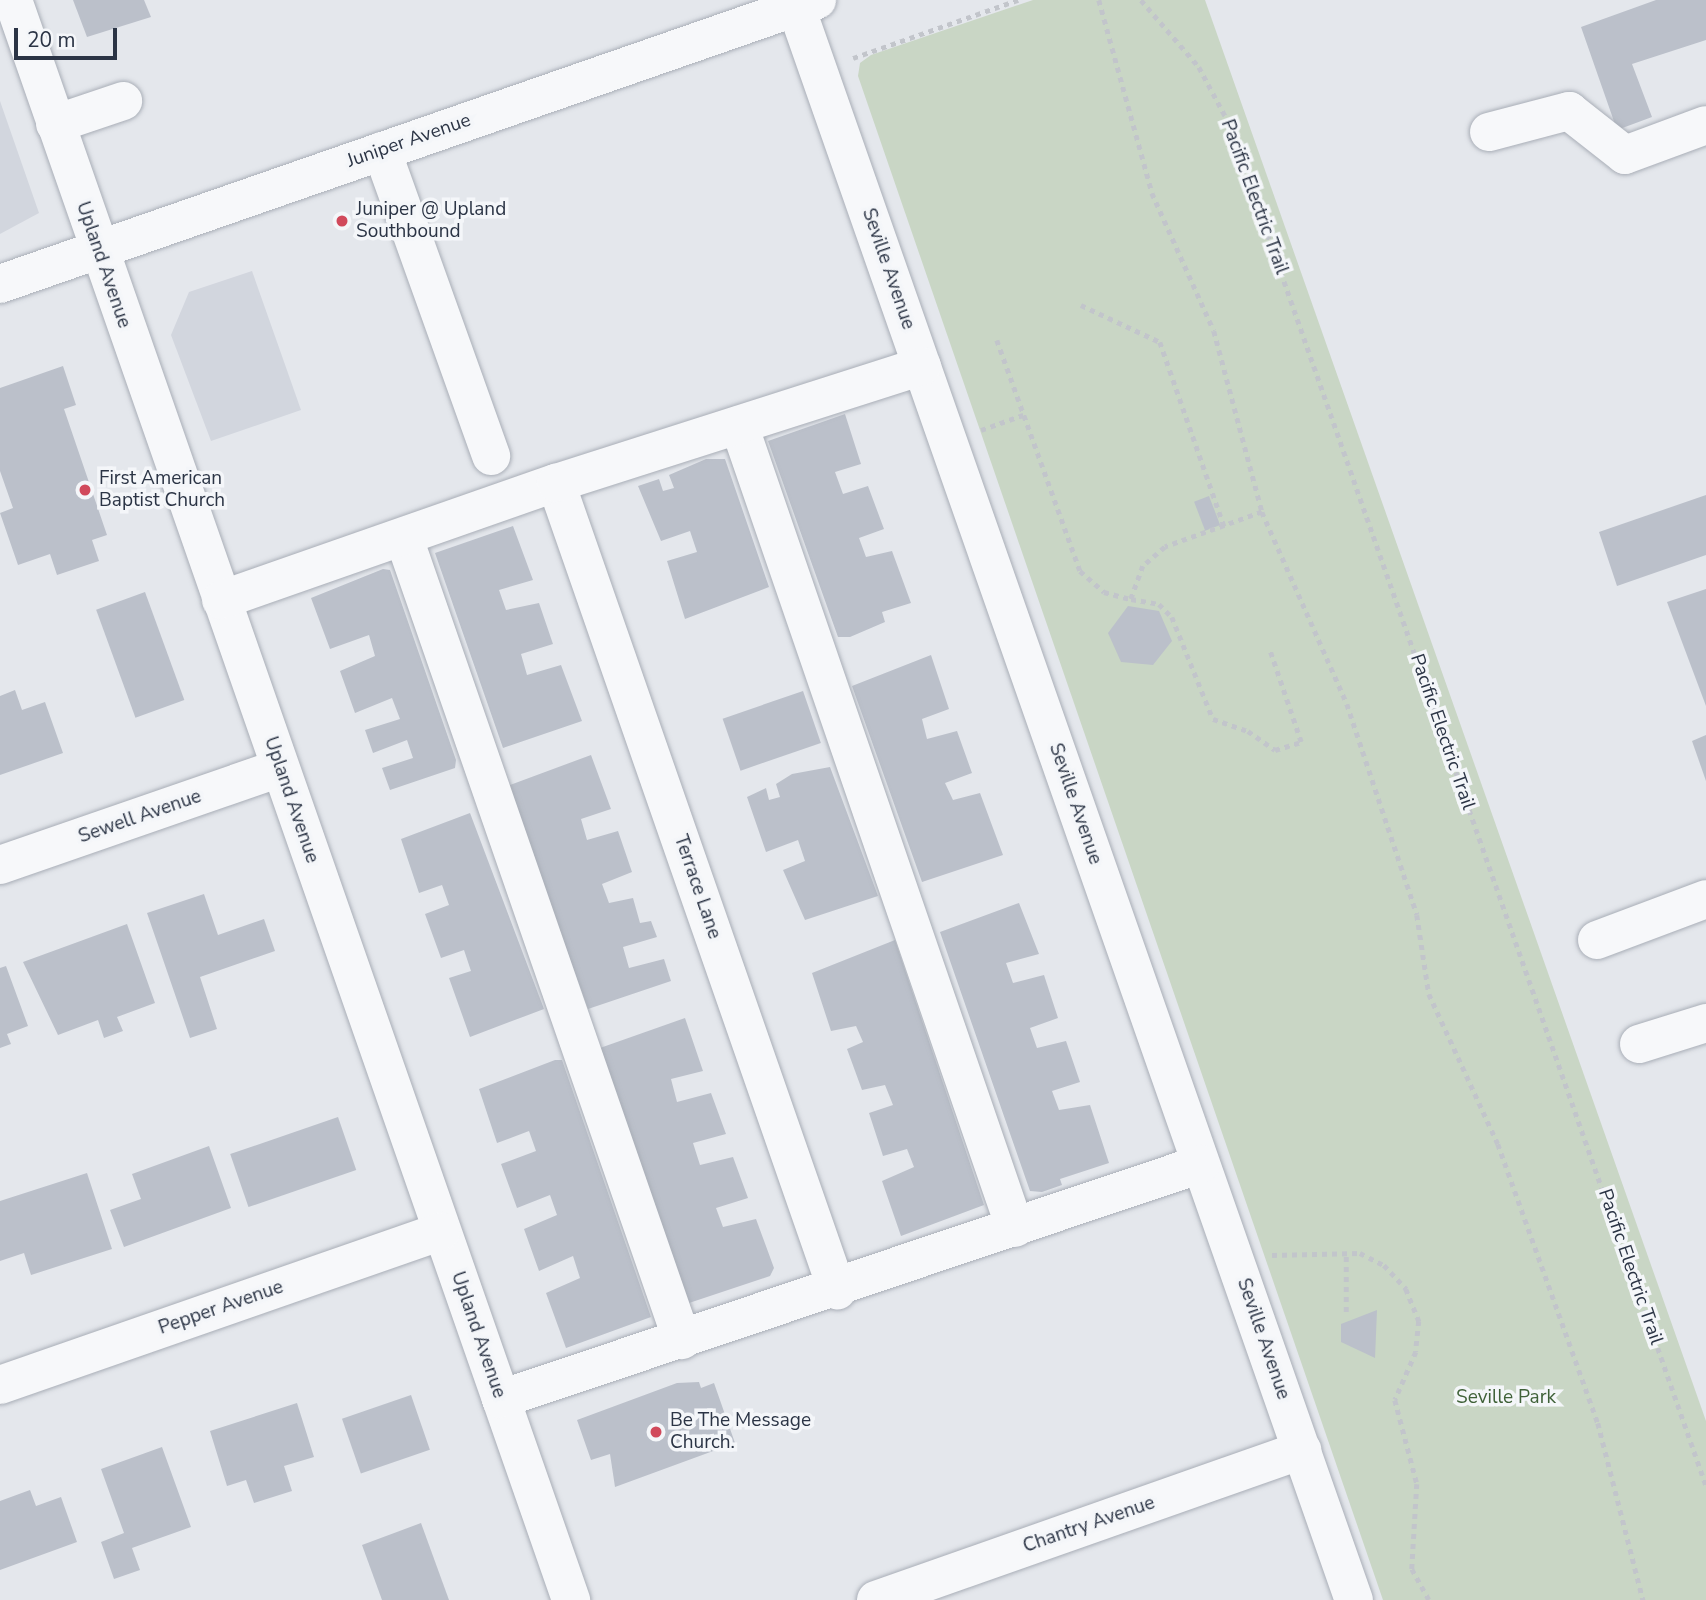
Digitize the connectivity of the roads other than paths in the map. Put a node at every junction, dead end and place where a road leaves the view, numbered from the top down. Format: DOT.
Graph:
graph roads {
  1 [pos="9,5"];
  2 [pos="794,5"];
  3 [pos="123,102"];
  4 [pos="55,124"];
  5 [pos="1706,125"];
  6 [pos="1489,132"];
  7 [pos="382,151"];
  8 [pos="98,250"];
  9 [pos="0,284"];
  10 [pos="922,366"];
  11 [pos="739,425"];
  12 [pos="491,456"];
  13 [pos="556,483"];
  14 [pos="404,538"];
  15 [pos="220,600"];
  16 [pos="280,768"];
  17 [pos="0,865"];
  18 [pos="1706,899"];
  19 [pos="1597,940"];
  20 [pos="1706,1023"];
  21 [pos="1639,1044"];
  22 [pos="1202,1164"];
  23 [pos="1015,1228"];
  24 [pos="441,1231"];
  25 [pos="837,1290"];
  26 [pos="682,1340"];
  27 [pos="0,1385"];
  28 [pos="500,1399"];
  29 [pos="1302,1450"];
  30 [pos="571,1600"];
  31 [pos="876,1600"];
  32 [pos="1354,1600"];
  1 -- 4 [label="street, Upland Avenue"];
  2 -- 7 [label="street, Juniper Avenue"];
  2 -- 10 [label="street, Seville Avenue"];
  3 -- 4 [label="street"];
  4 -- 8 [label="street, Upland Avenue"];
  5 -- 6 [label="street"];
  7 -- 8 [label="street, Juniper Avenue"];
  7 -- 12 [label="street"];
  8 -- 9 [label="street, Juniper Avenue"];
  8 -- 15 [label="street, Upland Avenue"];
  10 -- 11 [label="street"];
  10 -- 22 [label="street, Seville Avenue"];
  11 -- 13 [label="street"];
  11 -- 23 [label="street"];
  13 -- 14 [label="street"];
  13 -- 25 [label="street, Terrace Lane"];
  14 -- 15 [label="street"];
  14 -- 26 [label="street"];
  15 -- 16 [label="street, Upland Avenue"];
  16 -- 17 [label="street, Sewell Avenue"];
  16 -- 24 [label="street, Upland Avenue"];
  18 -- 19 [label="street"];
  20 -- 21 [label="street"];
  22 -- 23 [label="street"];
  22 -- 29 [label="street, Seville Avenue"];
  23 -- 25 [label="street"];
  24 -- 27 [label="street, Pepper Avenue"];
  24 -- 28 [label="street, Upland Avenue"];
  25 -- 26 [label="street"];
  26 -- 28 [label="street"];
  28 -- 30 [label="street, Upland Avenue"];
  29 -- 31 [label="street, Chantry Avenue"];
  29 -- 32 [label="street, Seville Avenue"];
}
